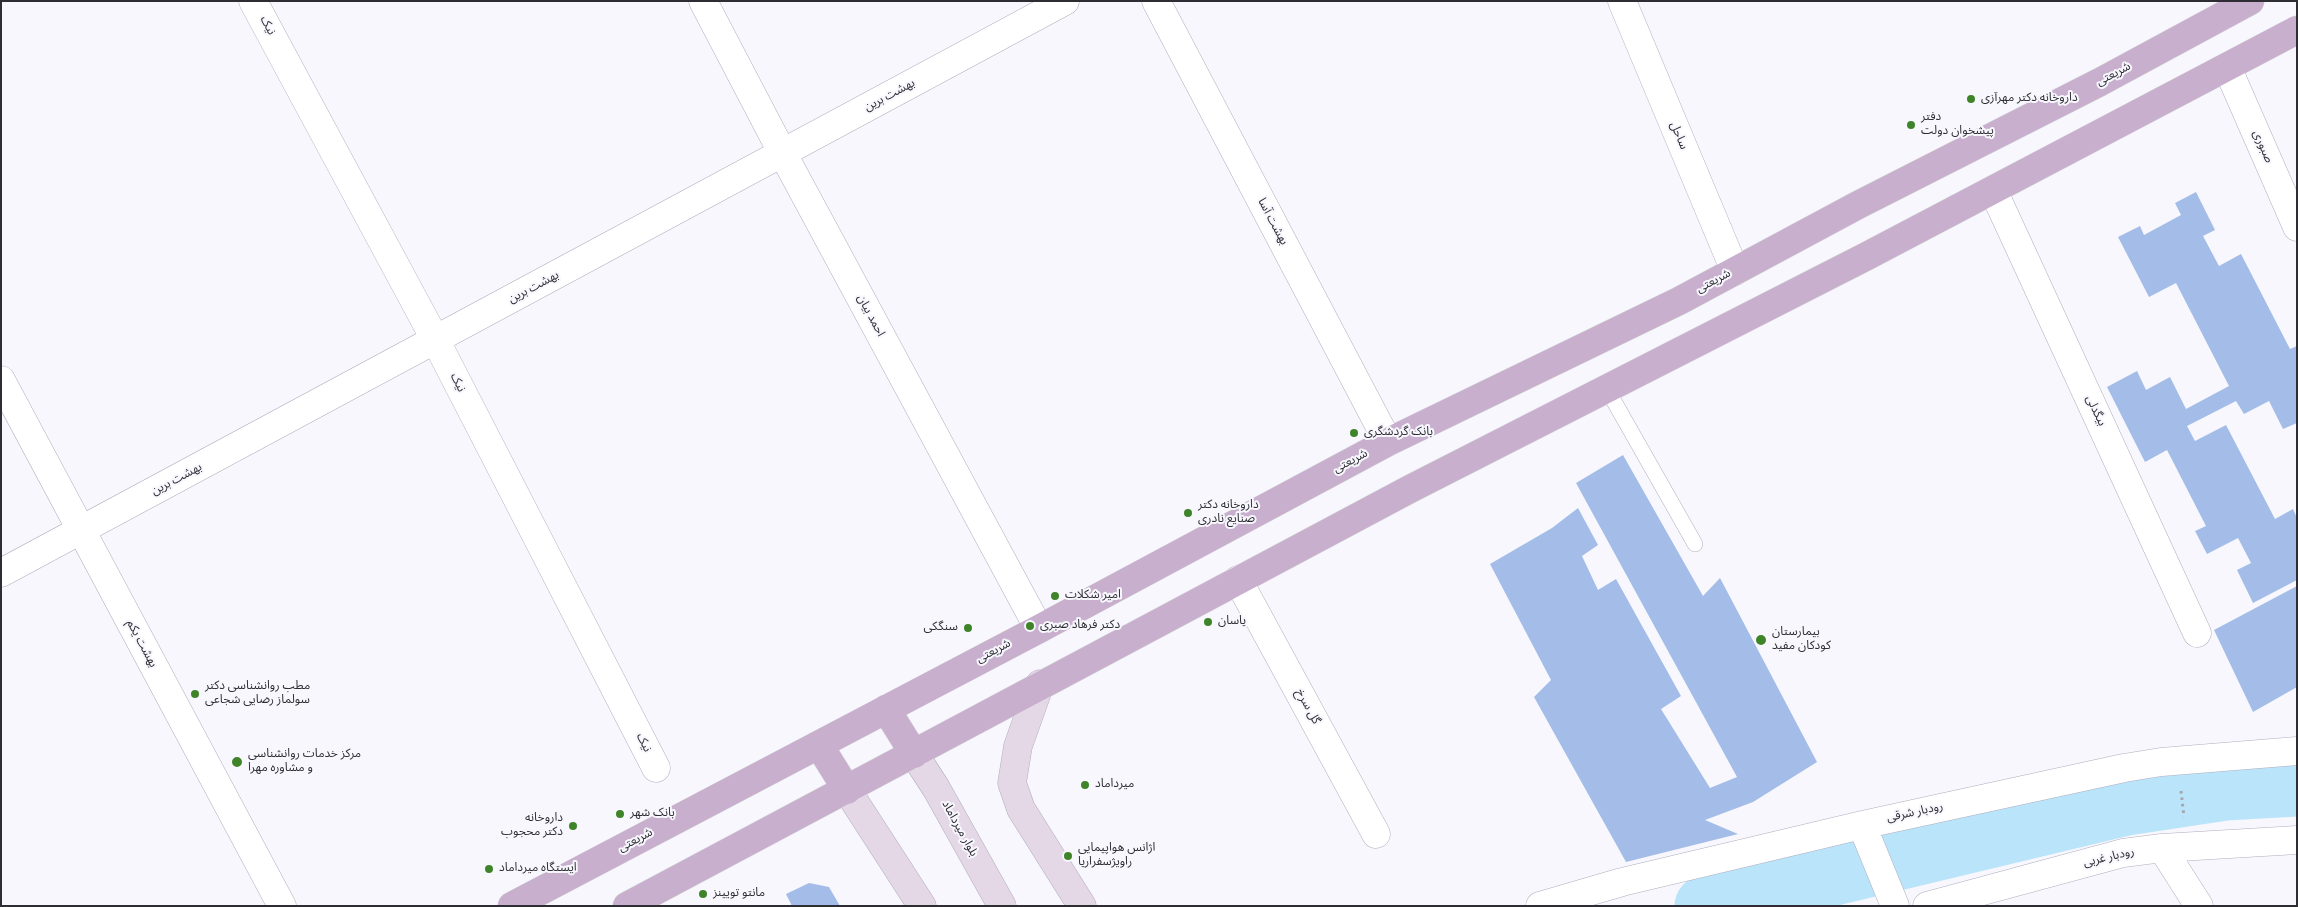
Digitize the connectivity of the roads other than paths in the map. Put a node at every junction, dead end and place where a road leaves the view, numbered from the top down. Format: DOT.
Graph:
graph roads {
  1 [pos="254,1"];
  2 [pos="703,1"];
  3 [pos="1065,1"];
  4 [pos="1156,1"];
  5 [pos="1622,1"];
  6 [pos="2250,1"];
  7 [pos="2297,30"];
  8 [pos="2227,67"];
  9 [pos="783,154"];
  10 [pos="1993,190"];
  11 [pos="2297,227"];
  12 [pos="1735,271"];
  13 [pos="436,341"];
  14 [pos="1,380"];
  15 [pos="1607,389"];
  16 [pos="1388,442"];
  17 [pos="80,531"];
  18 [pos="1695,544"];
  19 [pos="1,573"];
  20 [pos="1238,580"];
  21 [pos="1038,629"];
  22 [pos="2197,633"];
  23 [pos="1040,684"];
  24 [pos="886,709"];
  25 [pos="819,745"];
  26 [pos="2297,751"];
  27 [pos="914,754"];
  28 [pos="656,768"];
  29 [pos="847,790"];
  30 [pos="1862,825"];
  31 [pos="1376,834"];
  32 [pos="2297,840"];
  33 [pos="2174,847"];
  34 [pos="2007,896"];
  35 [pos="282,906"];
  36 [pos="512,906"];
  37 [pos="627,906"];
  38 [pos="922,906"];
  39 [pos="1002,906"];
  40 [pos="1082,906"];
  41 [pos="1540,906"];
  42 [pos="1895,906"];
  43 [pos="1927,906"];
  44 [pos="2198,906"];
  1 -- 13 [label="street, نیک"];
  2 -- 9 [label="street, احمد بیان"];
  3 -- 9 [label="street, بهشت برین"];
  4 -- 16 [label="street, بهشت آسا"];
  5 -- 12 [label="street, ساحل"];
  6 -- 12 [label="main road, شریعتی"];
  7 -- 8 [label="main road"];
  8 -- 10 [label="main road"];
  8 -- 11 [label="street, صبوری"];
  9 -- 13 [label="street, بهشت برین"];
  9 -- 21 [label="street, احمد بیان"];
  10 -- 15 [label="main road"];
  10 -- 22 [label="street, بیگدلی"];
  12 -- 16 [label="main road, شریعتی"];
  13 -- 17 [label="street, بهشت برین"];
  13 -- 28 [label="street, نیک"];
  14 -- 17 [label="street, بهشت یکم"];
  15 -- 18 [label="lane"];
  15 -- 20 [label="main road"];
  16 -- 21 [label="main road, شریعتی"];
  17 -- 19 [label="street, بهشت برین"];
  17 -- 35 [label="street, بهشت یکم"];
  20 -- 23 [label="main road"];
  20 -- 31 [label="street, گل سرخ"];
  21 -- 24 [label="main road, شریعتی"];
  23 -- 27 [label="main road"];
  23 -- 40 [label="main road"];
  24 -- 25 [label="main road, شریعتی"];
  24 -- 27 [label="main road"];
  25 -- 29 [label="main road"];
  25 -- 36 [label="main road, شریعتی"];
  26 -- 30 [label="street, رودبار شرقی"];
  27 -- 29 [label="main road"];
  27 -- 39 [label="main road, بلوار میرداماد"];
  29 -- 37 [label="main road"];
  29 -- 38 [label="main road"];
  30 -- 41 [label="street, رودبار شرقی"];
  30 -- 42 [label="street"];
  32 -- 33 [label="street, رودبار غربی"];
  33 -- 34 [label="street, رودبار غربی"];
  33 -- 44 [label="street"];
  34 -- 43 [label="street, رودبار غربی"];
}
